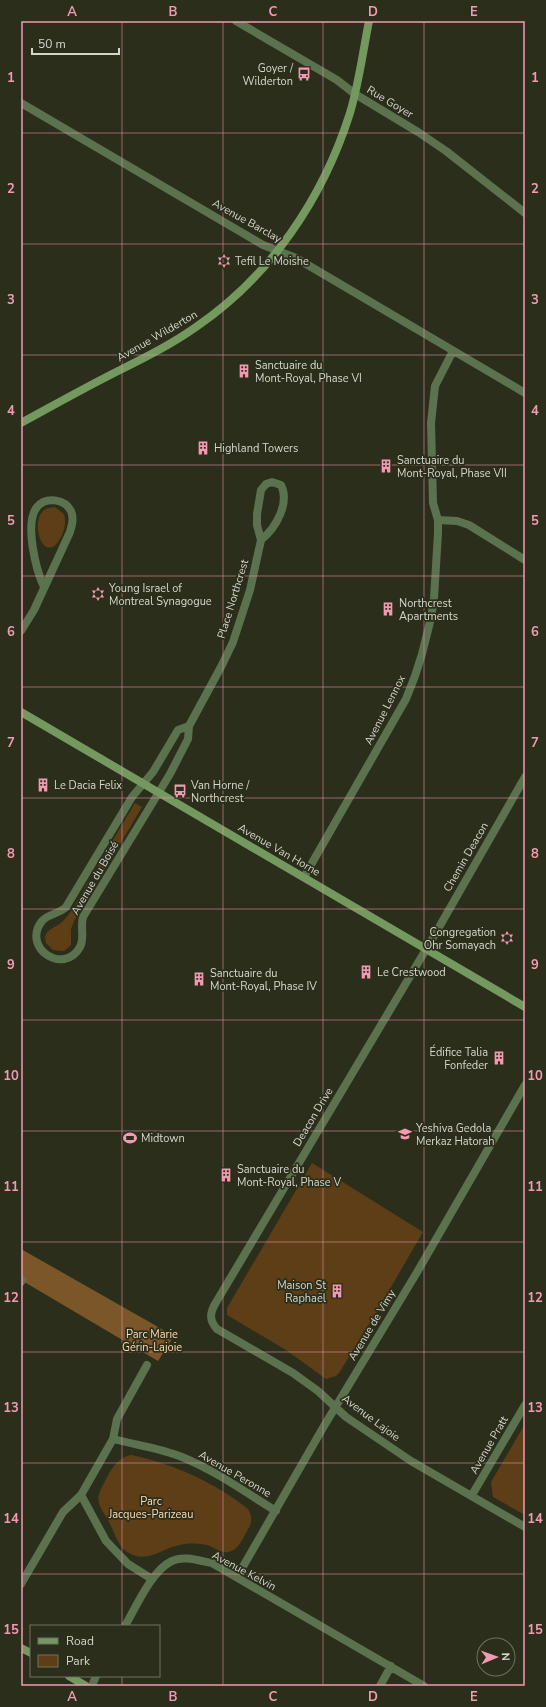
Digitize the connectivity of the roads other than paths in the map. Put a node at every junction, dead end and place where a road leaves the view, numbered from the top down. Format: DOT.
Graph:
graph roads {
  1 [pos="236,21"];
  2 [pos="369,21"];
  3 [pos="355,94"];
  4 [pos="21,103"];
  5 [pos="525,213"];
  6 [pos="278,251"];
  7 [pos="453,350"];
  8 [pos="525,393"];
  9 [pos="21,423"];
  10 [pos="438,520"];
  11 [pos="261,540"];
  12 [pos="525,560"];
  13 [pos="44,587"];
  14 [pos="21,631"];
  15 [pos="21,712"];
  16 [pos="189,726"];
  17 [pos="525,777"];
  18 [pos="143,784"];
  19 [pos="158,792"];
  20 [pos="304,877"];
  21 [pos="426,949"];
  22 [pos="525,1007"];
  23 [pos="525,1085"];
  24 [pos="211,1318"];
  25 [pos="147,1365"];
  26 [pos="525,1405"];
  27 [pos="336,1406"];
  28 [pos="113,1439"];
  29 [pos="81,1495"];
  30 [pos="472,1495"];
  31 [pos="276,1511"];
  32 [pos="525,1527"];
  33 [pos="237,1577"];
  34 [pos="152,1579"];
  35 [pos="21,1584"];
  36 [pos="126,1625"];
  37 [pos="21,1648"];
  38 [pos="30,1652"];
  39 [pos="391,1666"];
  40 [pos="71,1677"];
  41 [pos="86,1686"];
  42 [pos="380,1686"];
  43 [pos="424,1686"];
  1 -- 3 [label="street, Rue Goyer"];
  2 -- 3 [label="main road, Avenue Wilderton"];
  3 -- 5 [label="street, Rue Goyer"];
  3 -- 6 [label="main road, Avenue Wilderton"];
  4 -- 6 [label="street, Avenue Barclay"];
  6 -- 7 [label="street, Avenue Barclay"];
  6 -- 9 [label="main road, Avenue Wilderton"];
  7 -- 8 [label="street, Avenue Barclay"];
  7 -- 10 [label="street, Avenue Lennox"];
  10 -- 12 [label="street"];
  10 -- 20 [label="street, Avenue Lennox"];
  11 -- 11 [label="street, Place Northcrest"];
  11 -- 16 [label="street, Place Northcrest"];
  13 -- 13 [label="street"];
  13 -- 14 [label="street"];
  15 -- 18 [label="main road, Avenue Van Horne"];
  16 -- 18 [label="street, Place Northcrest"];
  16 -- 19 [label="street, Place Northcrest"];
  17 -- 21 [label="street, Chemin Deacon"];
  18 -- 19 [label="main road, Avenue Van Horne"];
  18 -- 19 [label="street, Avenue du Boisé"];
  19 -- 20 [label="main road, Avenue Van Horne"];
  20 -- 21 [label="main road, Avenue Van Horne"];
  21 -- 22 [label="main road, Avenue Van Horne"];
  21 -- 24 [label="street, Deacon Drive"];
  23 -- 27 [label="street, Avenue de Vimy"];
  24 -- 27 [label="street, Avenue Lajoie"];
  25 -- 28 [label="street"];
  26 -- 30 [label="street, Avenue Pratt"];
  27 -- 30 [label="street, Avenue Lajoie"];
  27 -- 31 [label="street, Avenue de Vimy"];
  28 -- 29 [label="street"];
  28 -- 31 [label="street, Avenue Peronne"];
  29 -- 34 [label="street"];
  29 -- 35 [label="street"];
  30 -- 32 [label="street, Avenue Lajoie"];
  31 -- 33 [label="street, Avenue de Vimy"];
  33 -- 34 [label="street, Avenue Kelvin"];
  33 -- 39 [label="street, Avenue Kelvin"];
  34 -- 36 [label="street"];
  37 -- 38 [label="main road"];
  39 -- 42 [label="street"];
  39 -- 43 [label="street, Avenue Kelvin"];
  40 -- 41 [label="main road"];
}
